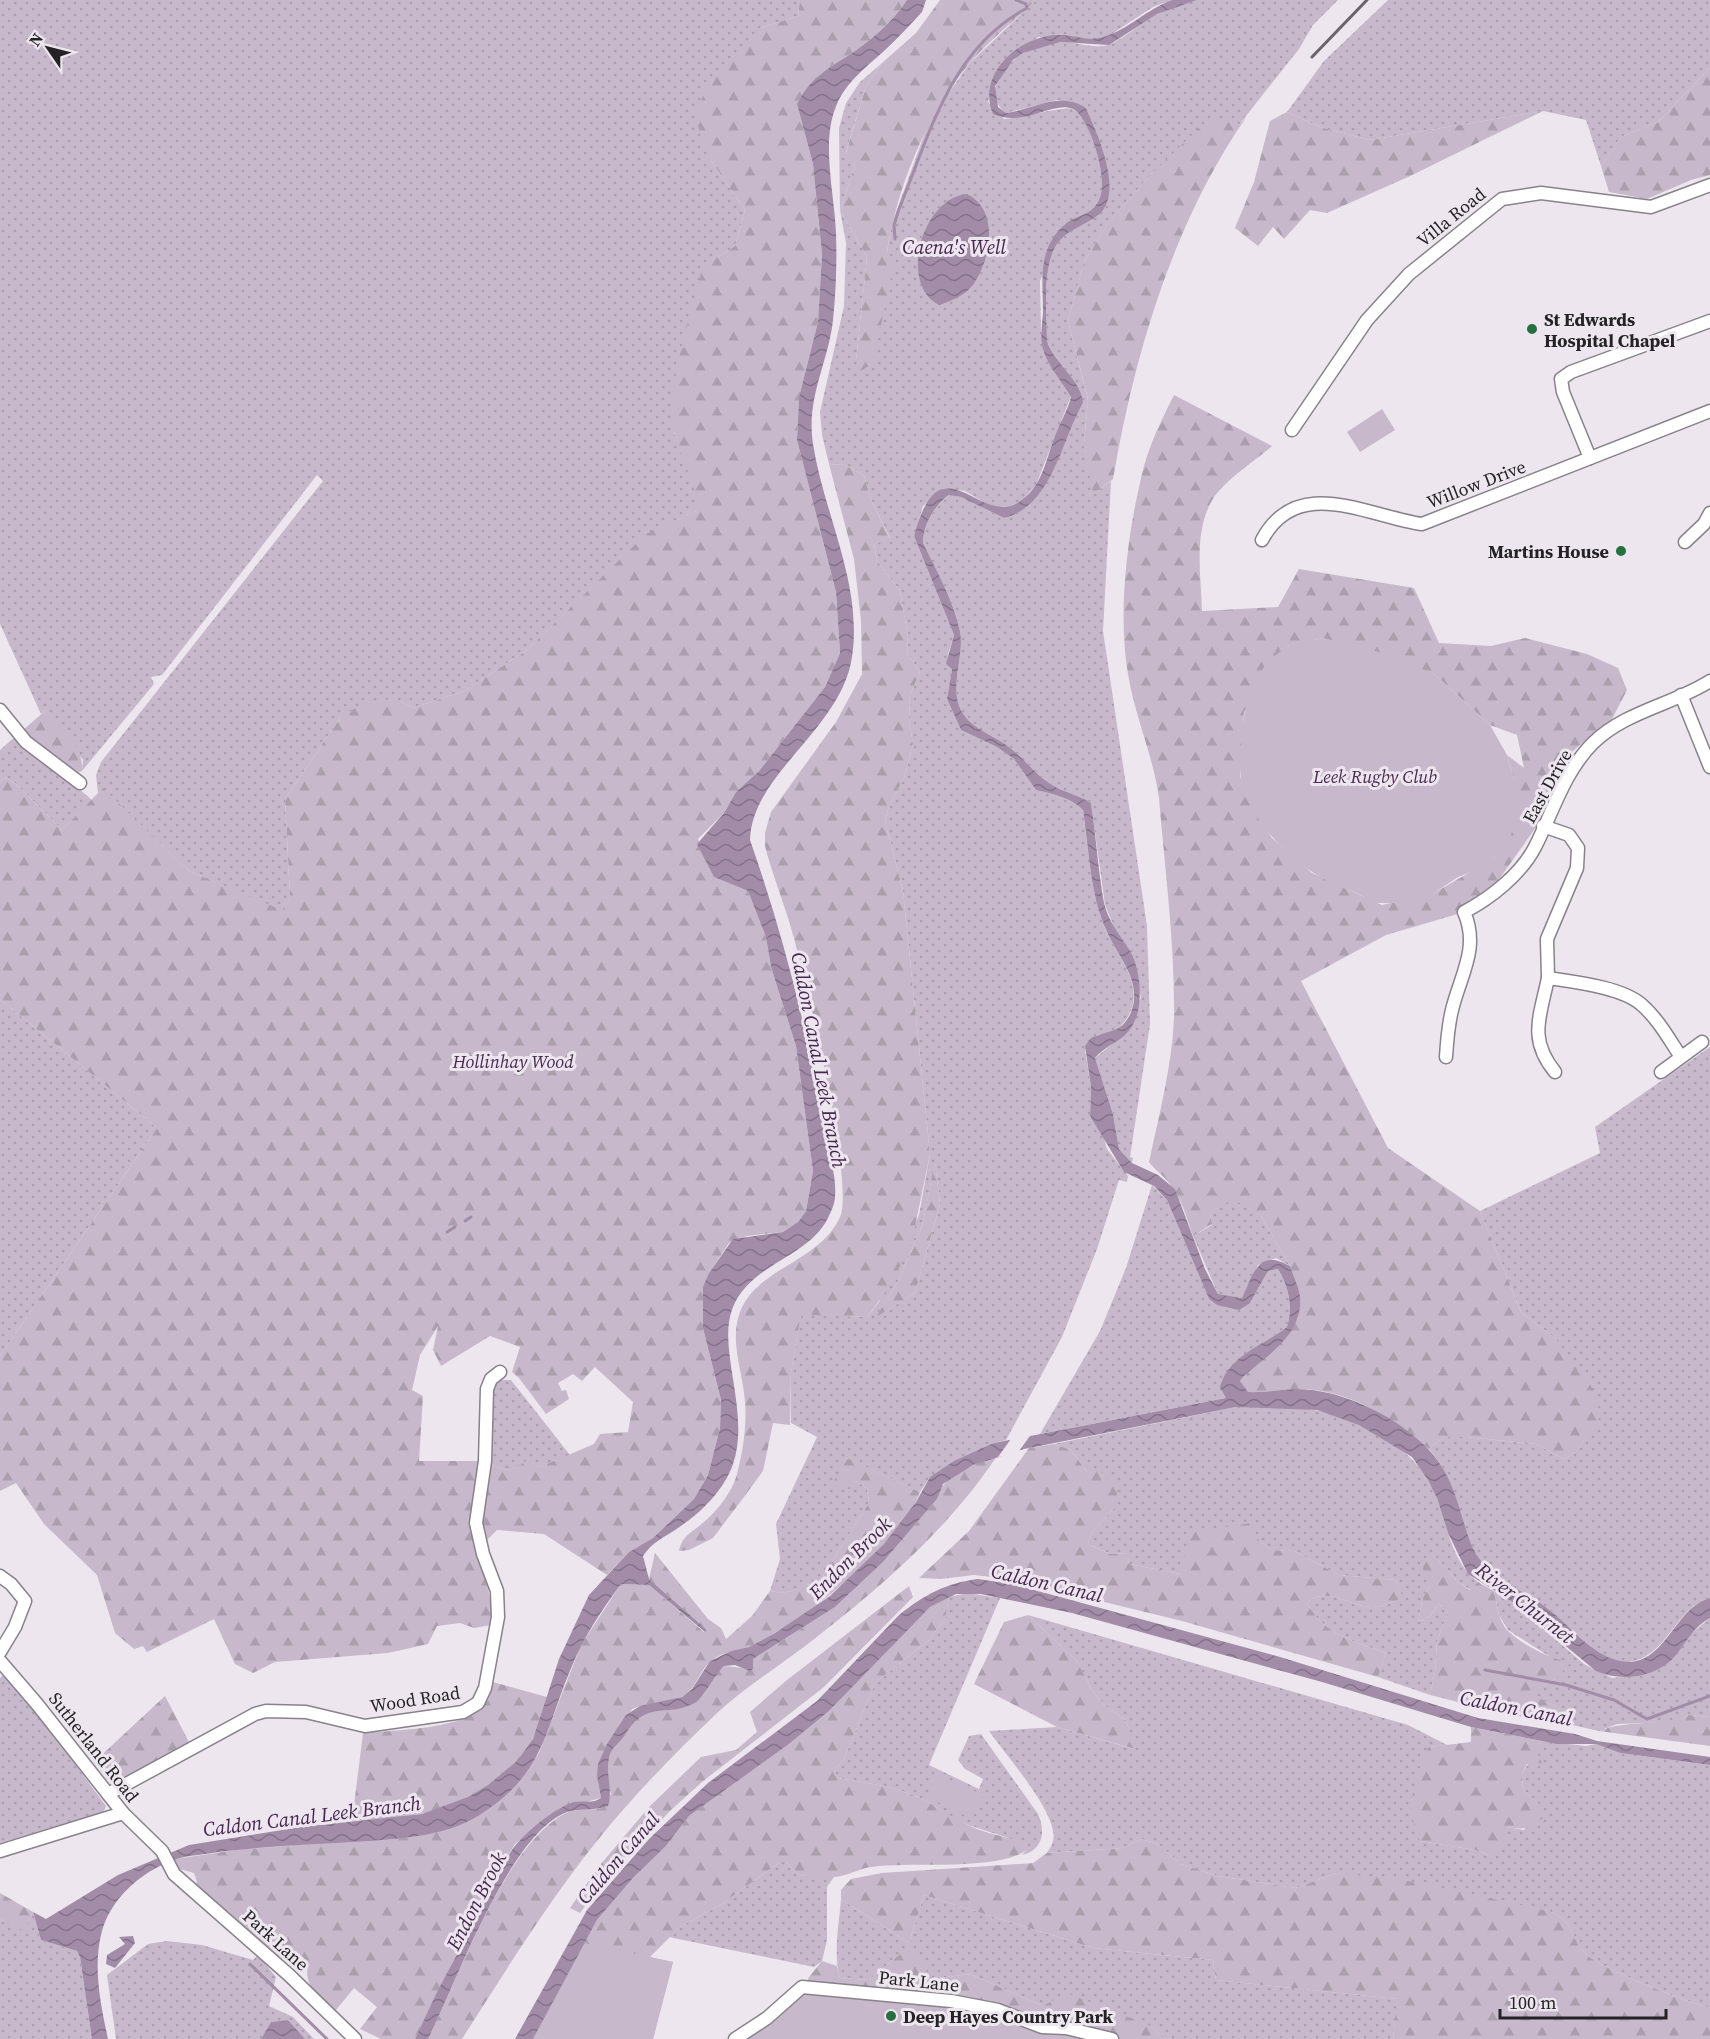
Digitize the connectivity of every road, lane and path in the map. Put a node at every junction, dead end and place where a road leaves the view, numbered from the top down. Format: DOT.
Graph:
graph roads {
  1 [pos="1710,185"];
  2 [pos="1710,321"];
  3 [pos="1710,411"];
  4 [pos="1292,430"];
  5 [pos="1590,458"];
  6 [pos="1710,513"];
  7 [pos="1262,540"];
  8 [pos="1685,542"];
  9 [pos="1710,681"];
  10 [pos="1681,695"];
  11 [pos="0,710"];
  12 [pos="1710,767"];
  13 [pos="80,783"];
  14 [pos="1543,826"];
  15 [pos="1548,978"];
  16 [pos="1702,1042"];
  17 [pos="1446,1057"];
  18 [pos="1681,1057"];
  19 [pos="1555,1072"];
  20 [pos="1661,1072"];
  21 [pos="500,1372"];
  22 [pos="0,1576"];
  23 [pos="0,1652"];
  24 [pos="0,1661"];
  25 [pos="108,1794"];
  26 [pos="123,1813"];
  27 [pos="0,1851"];
  28 [pos="171,1870"];
  29 [pos="355,2039"];
  30 [pos="735,2039"];
  31 [pos="1112,2039"];
  1 -- 4 [label="street, Villa Road"];
  2 -- 5 [label="street"];
  3 -- 5 [label="street, Willow Drive"];
  5 -- 7 [label="street, Willow Drive"];
  6 -- 8 [label="street"];
  9 -- 10 [label="street, East Drive"];
  10 -- 12 [label="street"];
  10 -- 14 [label="street, East Drive"];
  11 -- 13 [label="street"];
  14 -- 15 [label="street"];
  14 -- 17 [label="street, East Drive"];
  15 -- 18 [label="street"];
  15 -- 19 [label="street"];
  16 -- 18 [label="street"];
  18 -- 20 [label="street"];
  21 -- 25 [label="street, Wood Road"];
  22 -- 23 [label="street"];
  24 -- 25 [label="street, Sutherland Road"];
  25 -- 26 [label="street, Sutherland Road"];
  26 -- 27 [label="street"];
  26 -- 28 [label="street, Sutherland Road"];
  28 -- 29 [label="street, Park Lane"];
  30 -- 31 [label="street, Park Lane"];
}
